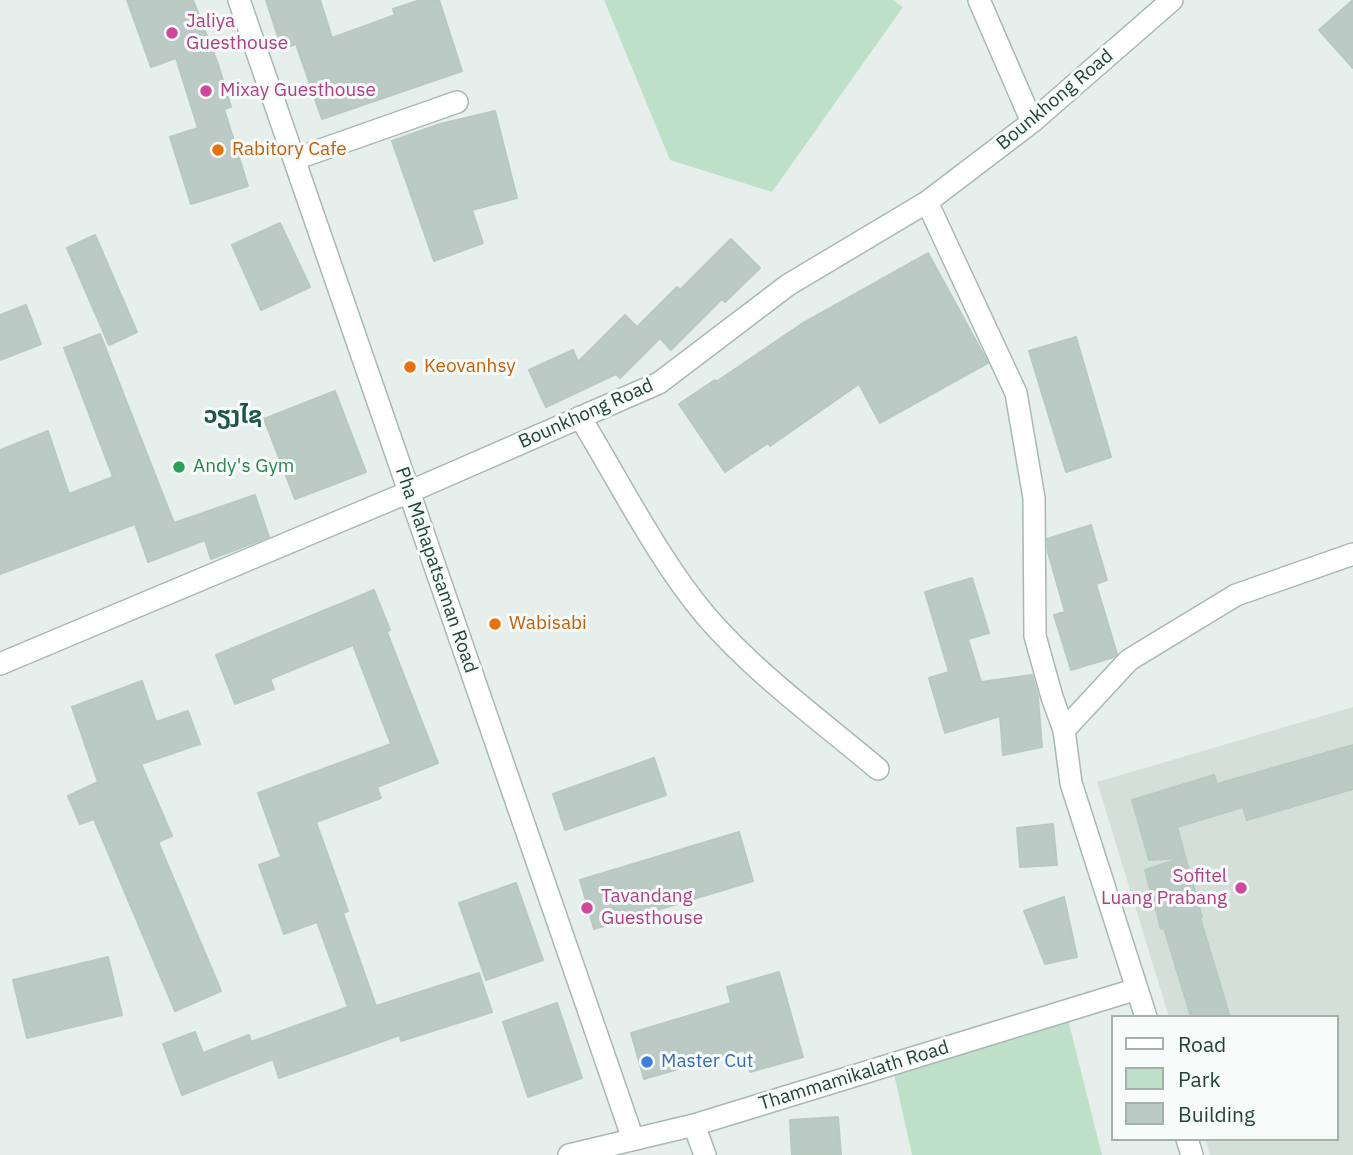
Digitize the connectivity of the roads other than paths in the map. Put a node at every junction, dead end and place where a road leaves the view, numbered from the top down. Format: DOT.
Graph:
graph roads {
  1 [pos="239,0"];
  2 [pos="979,0"];
  3 [pos="1172,0"];
  4 [pos="457,102"];
  5 [pos="1032,122"];
  6 [pos="295,159"];
  7 [pos="927,202"];
  8 [pos="580,417"];
  9 [pos="409,492"];
  10 [pos="1353,554"];
  11 [pos="0,664"];
  12 [pos="1064,730"];
  13 [pos="878,769"];
  14 [pos="1137,989"];
  15 [pos="1145,1015"];
  16 [pos="694,1125"];
  17 [pos="633,1139"];
  18 [pos="569,1155"];
  19 [pos="705,1155"];
  1 -- 6 [label="street, Pha Mahapatsaman Road"];
  2 -- 5 [label="street"];
  3 -- 5 [label="street, Bounkhong Road"];
  4 -- 6 [label="street"];
  5 -- 7 [label="street, Bounkhong Road"];
  6 -- 9 [label="street, Pha Mahapatsaman Road"];
  7 -- 8 [label="street, Bounkhong Road"];
  7 -- 12 [label="street"];
  8 -- 9 [label="street, Bounkhong Road"];
  8 -- 13 [label="street"];
  9 -- 11 [label="street, Bounkhong Road"];
  9 -- 17 [label="street, Pha Mahapatsaman Road"];
  10 -- 12 [label="street"];
  12 -- 14 [label="street"];
  14 -- 15 [label="street"];
  14 -- 16 [label="street, Thammamikalath Road"];
  16 -- 17 [label="street, Thammamikalath Road"];
  16 -- 19 [label="street"];
  17 -- 18 [label="street, Thammamikalath Road"];
}
